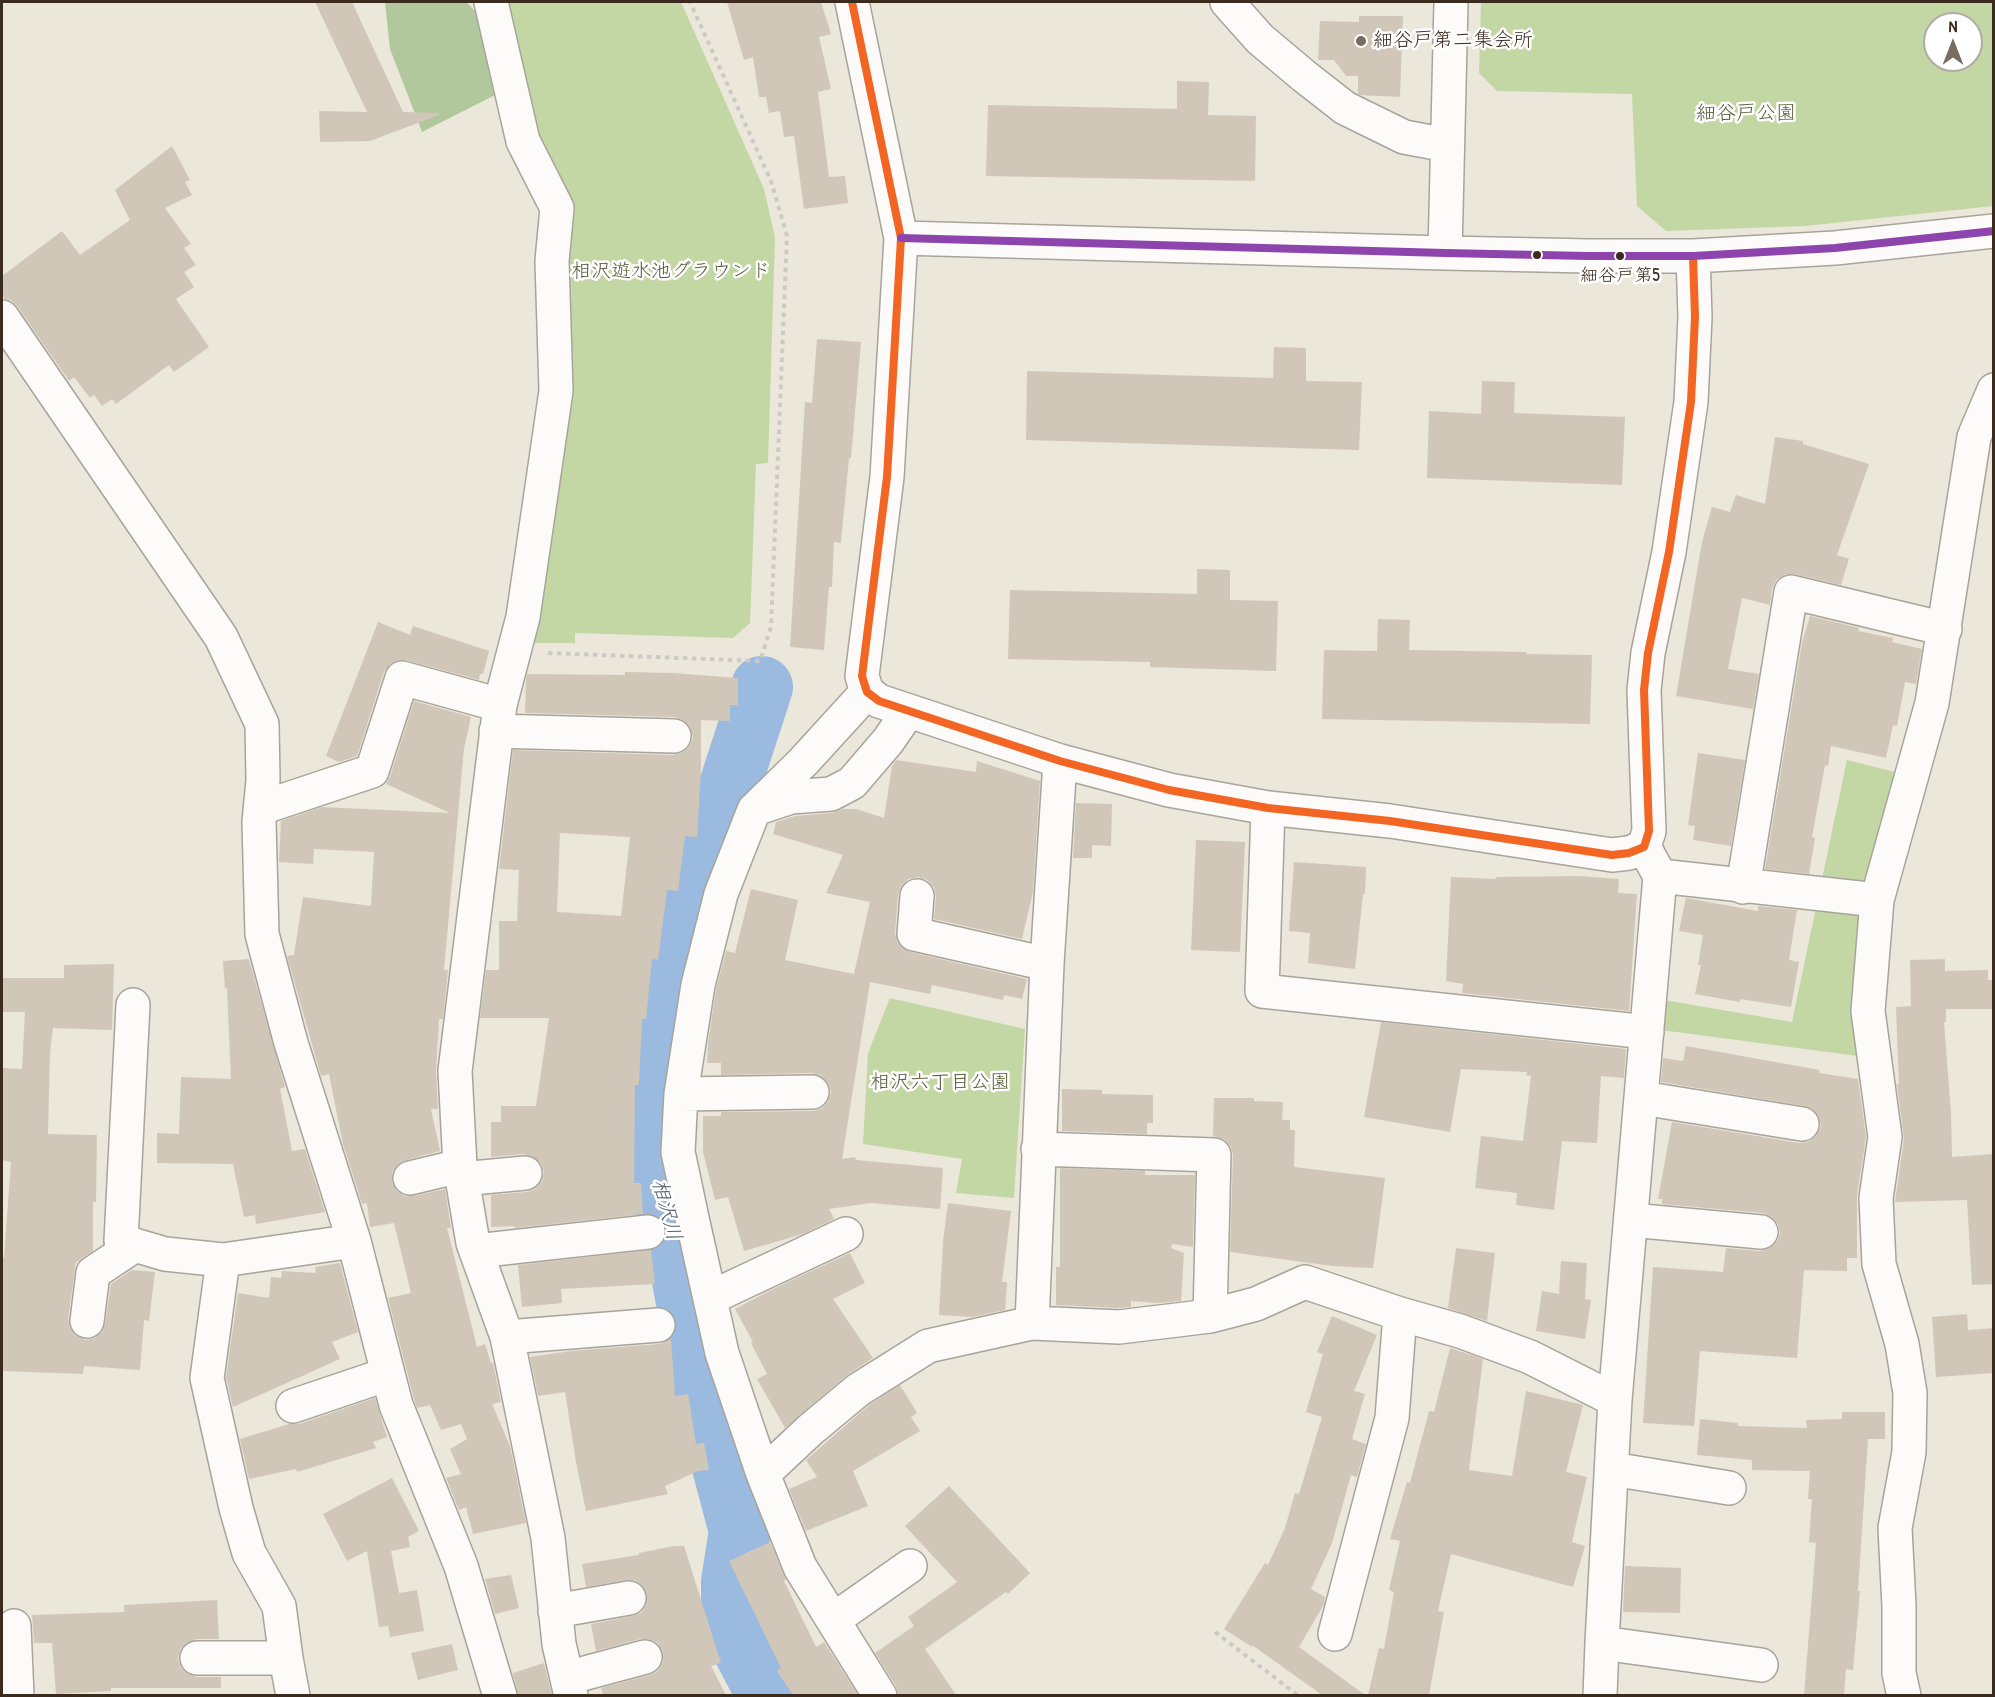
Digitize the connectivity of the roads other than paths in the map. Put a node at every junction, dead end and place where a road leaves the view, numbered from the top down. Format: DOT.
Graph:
graph roads {
  1 [pos="490,2"];
  2 [pos="852,2"];
  3 [pos="1227,2"];
  4 [pos="1451,2"];
  5 [pos="1447,145"];
  6 [pos="1994,231"];
  7 [pos="901,237"];
  8 [pos="1444,253"];
  9 [pos="1693,255"];
  10 [pos="2,317"];
  11 [pos="1994,390"];
  12 [pos="1945,629"];
  13 [pos="867,692"];
  14 [pos="908,712"];
  15 [pos="498,718"];
  16 [pos="674,736"];
  17 [pos="1060,760"];
  18 [pos="261,808"];
  19 [pos="1268,808"];
  20 [pos="754,810"];
  21 [pos="1644,847"];
  22 [pos="1660,876"];
  23 [pos="1743,887"];
  24 [pos="917,896"];
  25 [pos="1877,900"];
  26 [pos="1047,964"];
  27 [pos="133,1005"];
  28 [pos="1647,1032"];
  29 [pos="812,1092"];
  30 [pos="681,1094"];
  31 [pos="1642,1098"];
  32 [pos="1802,1124"];
  33 [pos="1038,1149"];
  34 [pos="461,1173"];
  35 [pos="525,1173"];
  36 [pos="410,1178"];
  37 [pos="1632,1220"];
  38 [pos="648,1232"];
  39 [pos="1761,1232"];
  40 [pos="846,1234"];
  41 [pos="354,1241"];
  42 [pos="135,1245"];
  43 [pos="476,1251"];
  44 [pos="223,1260"];
  45 [pos="710,1298"];
  46 [pos="1400,1314"];
  47 [pos="1210,1316"];
  48 [pos="87,1321"];
  49 [pos="1032,1323"];
  50 [pos="658,1325"];
  51 [pos="507,1337"];
  52 [pos="388,1374"];
  53 [pos="1615,1400"];
  54 [pos="293,1406"];
  55 [pos="1612,1469"];
  56 [pos="764,1474"];
  57 [pos="1729,1488"];
  58 [pos="910,1566"];
  59 [pos="629,1598"];
  60 [pos="555,1611"];
  61 [pos="832,1620"];
  62 [pos="14,1626"];
  63 [pos="1335,1634"];
  64 [pos="1602,1643"];
  65 [pos="645,1657"];
  66 [pos="197,1658"];
  67 [pos="286,1658"];
  68 [pos="1761,1665"];
  69 [pos="569,1687"];
  70 [pos="17,1695"];
  71 [pos="293,1695"];
  72 [pos="500,1695"];
  73 [pos="880,1695"];
  74 [pos="1600,1695"];
  75 [pos="1904,1695"];
  1 -- 15 [label="street"];
  2 -- 7 [label="street"];
  3 -- 5 [label="street"];
  4 -- 5 [label="street"];
  5 -- 8 [label="street"];
  6 -- 9 [label="street"];
  7 -- 8 [label="street"];
  7 -- 13 [label="street"];
  8 -- 9 [label="street"];
  9 -- 21 [label="street"];
  10 -- 18 [label="street"];
  11 -- 12 [label="street"];
  12 -- 23 [label="street"];
  12 -- 25 [label="street"];
  13 -- 14 [label="street"];
  13 -- 20 [label="street"];
  14 -- 17 [label="street"];
  14 -- 20 [label="street"];
  15 -- 16 [label="street"];
  15 -- 18 [label="street"];
  15 -- 34 [label="street"];
  17 -- 19 [label="street"];
  17 -- 26 [label="street"];
  18 -- 41 [label="street"];
  19 -- 21 [label="street"];
  19 -- 28 [label="street"];
  20 -- 30 [label="street"];
  21 -- 22 [label="street"];
  22 -- 23 [label="street"];
  22 -- 28 [label="street"];
  23 -- 25 [label="street"];
  24 -- 26 [label="street"];
  25 -- 75 [label="street"];
  26 -- 33 [label="street"];
  27 -- 42 [label="street"];
  28 -- 31 [label="street"];
  29 -- 30 [label="street"];
  30 -- 45 [label="street"];
  31 -- 32 [label="street"];
  31 -- 37 [label="street"];
  33 -- 47 [label="street"];
  33 -- 49 [label="street"];
  34 -- 35 [label="street"];
  34 -- 36 [label="street"];
  34 -- 43 [label="street"];
  37 -- 39 [label="street"];
  37 -- 53 [label="street"];
  38 -- 43 [label="street"];
  40 -- 45 [label="street"];
  41 -- 44 [label="street"];
  41 -- 52 [label="street"];
  42 -- 44 [label="street"];
  42 -- 48 [label="street"];
  43 -- 51 [label="street"];
  44 -- 67 [label="street"];
  45 -- 56 [label="street"];
  46 -- 47 [label="street"];
  46 -- 53 [label="street"];
  46 -- 63 [label="street"];
  47 -- 49 [label="street"];
  49 -- 56 [label="street"];
  50 -- 51 [label="street"];
  51 -- 60 [label="street"];
  52 -- 54 [label="street"];
  52 -- 72 [label="street"];
  53 -- 55 [label="street"];
  55 -- 57 [label="street"];
  55 -- 64 [label="street"];
  56 -- 61 [label="street"];
  58 -- 61 [label="street"];
  59 -- 60 [label="street"];
  60 -- 69 [label="street"];
  61 -- 73 [label="street"];
  62 -- 70 [label="street"];
  64 -- 68 [label="street"];
  64 -- 74 [label="street"];
  65 -- 69 [label="street"];
  66 -- 67 [label="street"];
  67 -- 71 [label="street"];
}
